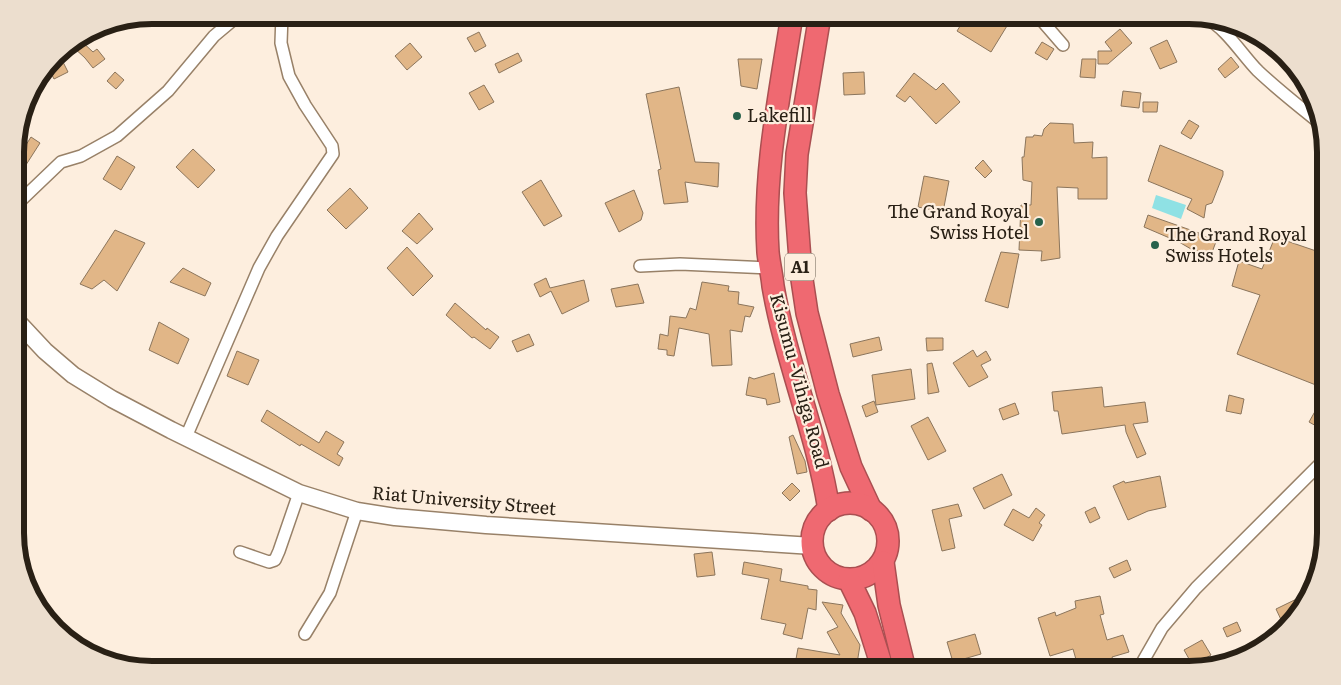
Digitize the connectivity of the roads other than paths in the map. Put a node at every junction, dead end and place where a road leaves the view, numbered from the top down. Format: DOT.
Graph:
graph roads {
  1 [pos="228,24"];
  2 [pos="282,24"];
  3 [pos="791,24"];
  4 [pos="819,24"];
  5 [pos="1045,24"];
  6 [pos="1217,27"];
  7 [pos="1063,44"];
  8 [pos="1313,117"];
  9 [pos="24,198"];
  10 [pos="640,266"];
  11 [pos="770,268"];
  12 [pos="24,329"];
  13 [pos="186,437"];
  14 [pos="1317,467"];
  15 [pos="299,492"];
  16 [pos="829,510"];
  17 [pos="871,510"];
  18 [pos="357,511"];
  19 [pos="813,546"];
  20 [pos="240,552"];
  21 [pos="883,562"];
  22 [pos="849,580"];
  23 [pos="305,634"];
  24 [pos="880,661"];
  25 [pos="903,661"];
  26 [pos="1143,661"];
  1 -- 9 [label="street"];
  2 -- 13 [label="street"];
  3 -- 11 [label="highway, Kisumu -Vihiga Road / A1"];
  4 -- 17 [label="highway, Kisumu -Vihiga Road / A1"];
  5 -- 7 [label="street"];
  6 -- 8 [label="street"];
  10 -- 11 [label="street"];
  11 -- 16 [label="highway, Kisumu -Vihiga Road / A1"];
  12 -- 13 [label="street, Riat University Street"];
  13 -- 15 [label="street, Riat University Street"];
  14 -- 26 [label="street"];
  15 -- 18 [label="street, Riat University Street"];
  15 -- 20 [label="street"];
  16 -- 17 [label="highway"];
  16 -- 19 [label="highway"];
  17 -- 21 [label="highway, A1"];
  18 -- 19 [label="street, Riat University Street"];
  18 -- 23 [label="street"];
  19 -- 22 [label="highway"];
  21 -- 22 [label="highway"];
  21 -- 25 [label="highway, A1"];
  22 -- 24 [label="highway"];
}
